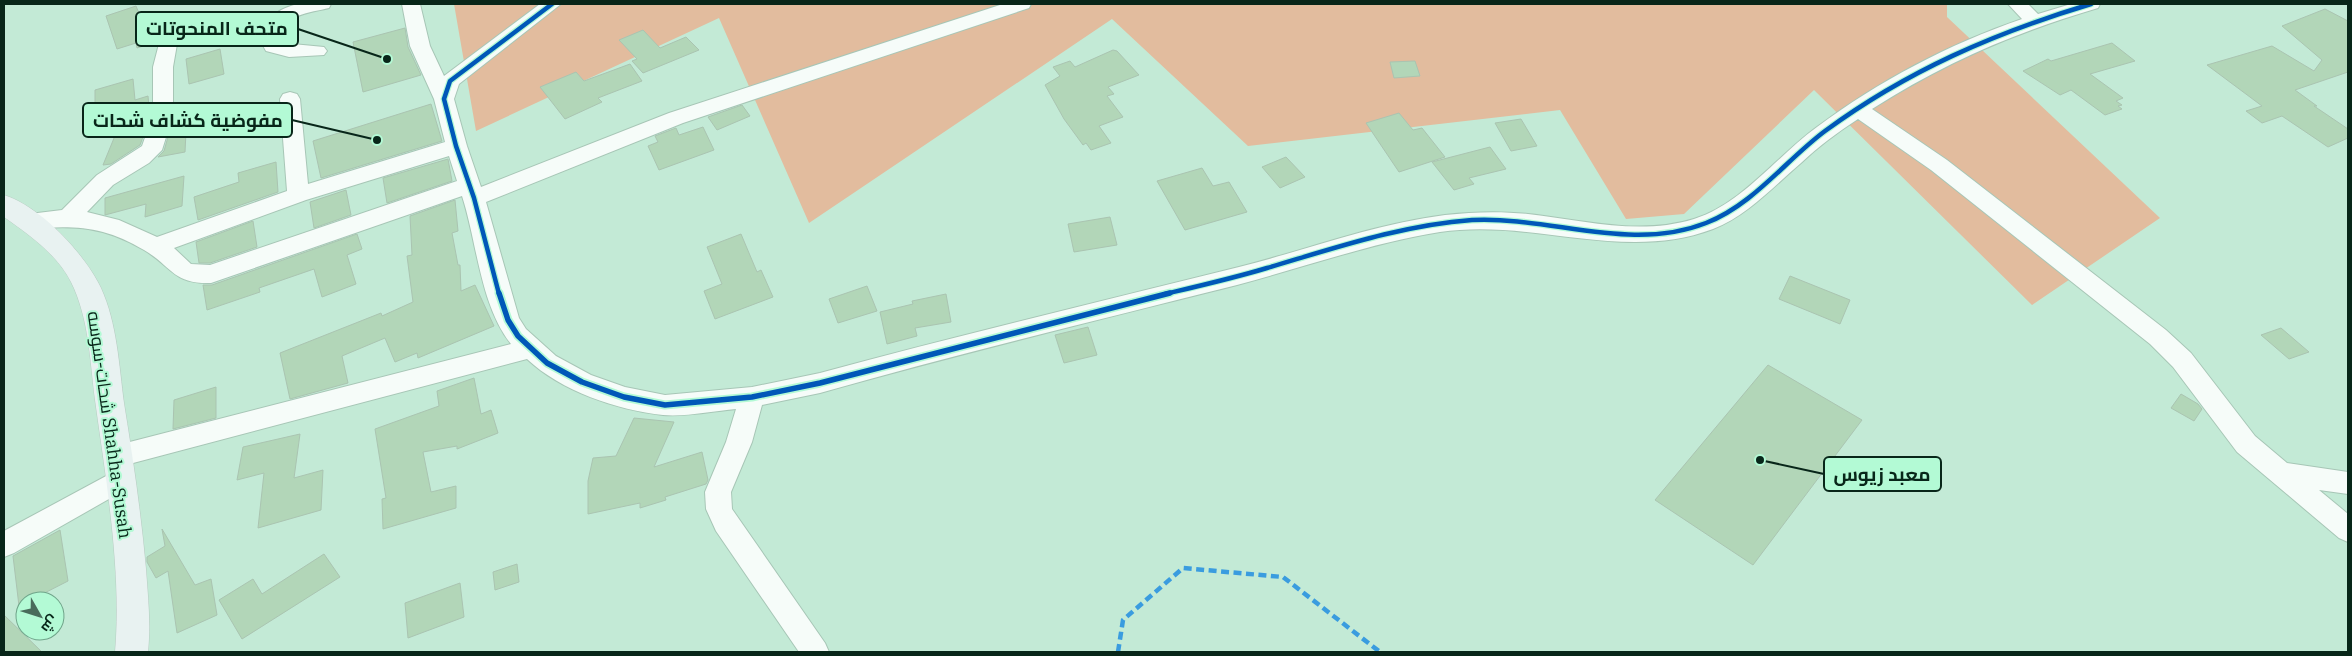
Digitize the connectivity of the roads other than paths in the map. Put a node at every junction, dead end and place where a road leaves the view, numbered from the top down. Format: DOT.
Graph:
graph roads {
  1 [pos="322,4"];
  2 [pos="411,4"];
  3 [pos="552,4"];
  4 [pos="1022,4"];
  5 [pos="2017,4"];
  6 [pos="2091,4"];
  7 [pos="2035,21"];
  8 [pos="166,44"];
  9 [pos="420,46"];
  10 [pos="317,51"];
  11 [pos="473,62"];
  12 [pos="290,99"];
  13 [pos="444,99"];
  14 [pos="1858,109"];
  15 [pos="456,146"];
  16 [pos="472,192"];
  17 [pos="298,195"];
  18 [pos="4,204"];
  19 [pos="69,217"];
  20 [pos="29,221"];
  21 [pos="155,246"];
  22 [pos="531,348"];
  23 [pos="752,397"];
  24 [pos="119,467"];
  25 [pos="2278,473"];
  26 [pos="2348,482"];
  27 [pos="2348,530"];
  28 [pos="4,545"];
  29 [pos="132,652"];
  30 [pos="815,652"];
  1 -- 10 [label="street"];
  2 -- 9 [label="street"];
  3 -- 11 [label="street"];
  4 -- 16 [label="street"];
  5 -- 7 [label="street"];
  6 -- 7 [label="street"];
  7 -- 14 [label="street"];
  8 -- 19 [label="street"];
  9 -- 11 [label="street"];
  9 -- 13 [label="street"];
  11 -- 13 [label="street"];
  12 -- 17 [label="street"];
  13 -- 15 [label="street"];
  14 -- 23 [label="street"];
  14 -- 25 [label="street"];
  15 -- 16 [label="street"];
  15 -- 17 [label="street"];
  16 -- 21 [label="street"];
  16 -- 22 [label="street"];
  17 -- 21 [label="street"];
  18 -- 20 [label="main road, شحات-سوسه Shahha-Susah"];
  19 -- 20 [label="street"];
  19 -- 21 [label="street"];
  20 -- 24 [label="main road, شحات-سوسه Shahha-Susah"];
  22 -- 23 [label="street"];
  22 -- 24 [label="street"];
  23 -- 30 [label="street"];
  24 -- 28 [label="street"];
  24 -- 29 [label="main road, شحات-سوسه Shahha-Susah"];
  25 -- 26 [label="street"];
  25 -- 27 [label="street"];
}
